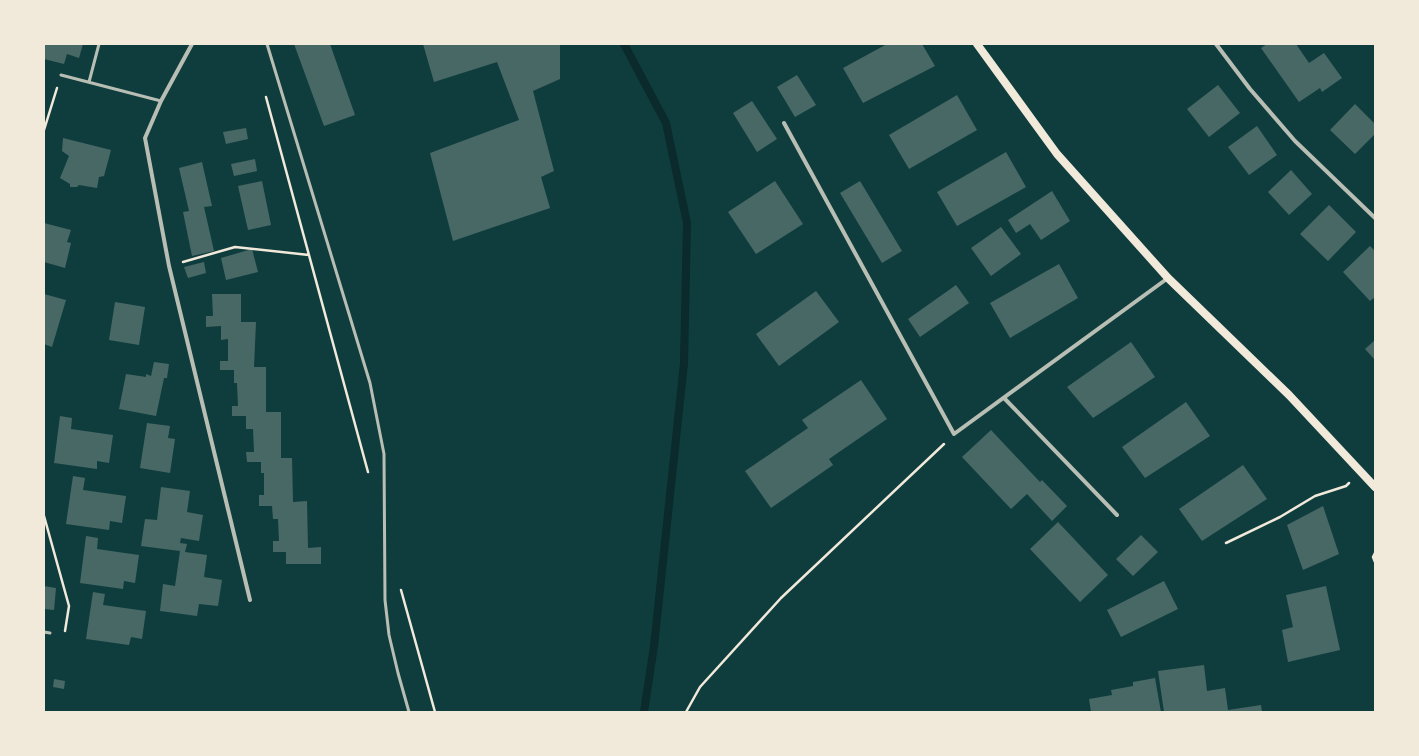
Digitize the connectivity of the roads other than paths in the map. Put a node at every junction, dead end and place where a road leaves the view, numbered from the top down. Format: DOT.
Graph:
graph roads {
  1 [pos="99,44"];
  2 [pos="192,44"];
  3 [pos="267,44"];
  4 [pos="976,44"];
  5 [pos="1216,44"];
  6 [pos="61,75"];
  7 [pos="89,82"];
  8 [pos="161,101"];
  9 [pos="784,123"];
  10 [pos="1375,218"];
  11 [pos="1168,278"];
  12 [pos="1004,398"];
  13 [pos="1375,486"];
  14 [pos="1117,515"];
  15 [pos="250,600"];
  16 [pos="44,632"];
  17 [pos="50,633"];
  18 [pos="410,712"];
  1 -- 7 [label="lane"];
  2 -- 8 [label="street"];
  3 -- 18 [label="lane"];
  4 -- 11 [label="main road"];
  5 -- 10 [label="street"];
  6 -- 7 [label="lane"];
  7 -- 8 [label="lane"];
  8 -- 15 [label="street"];
  9 -- 12 [label="street"];
  11 -- 12 [label="street"];
  11 -- 13 [label="main road"];
  12 -- 14 [label="street"];
  16 -- 17 [label="lane"];
}
